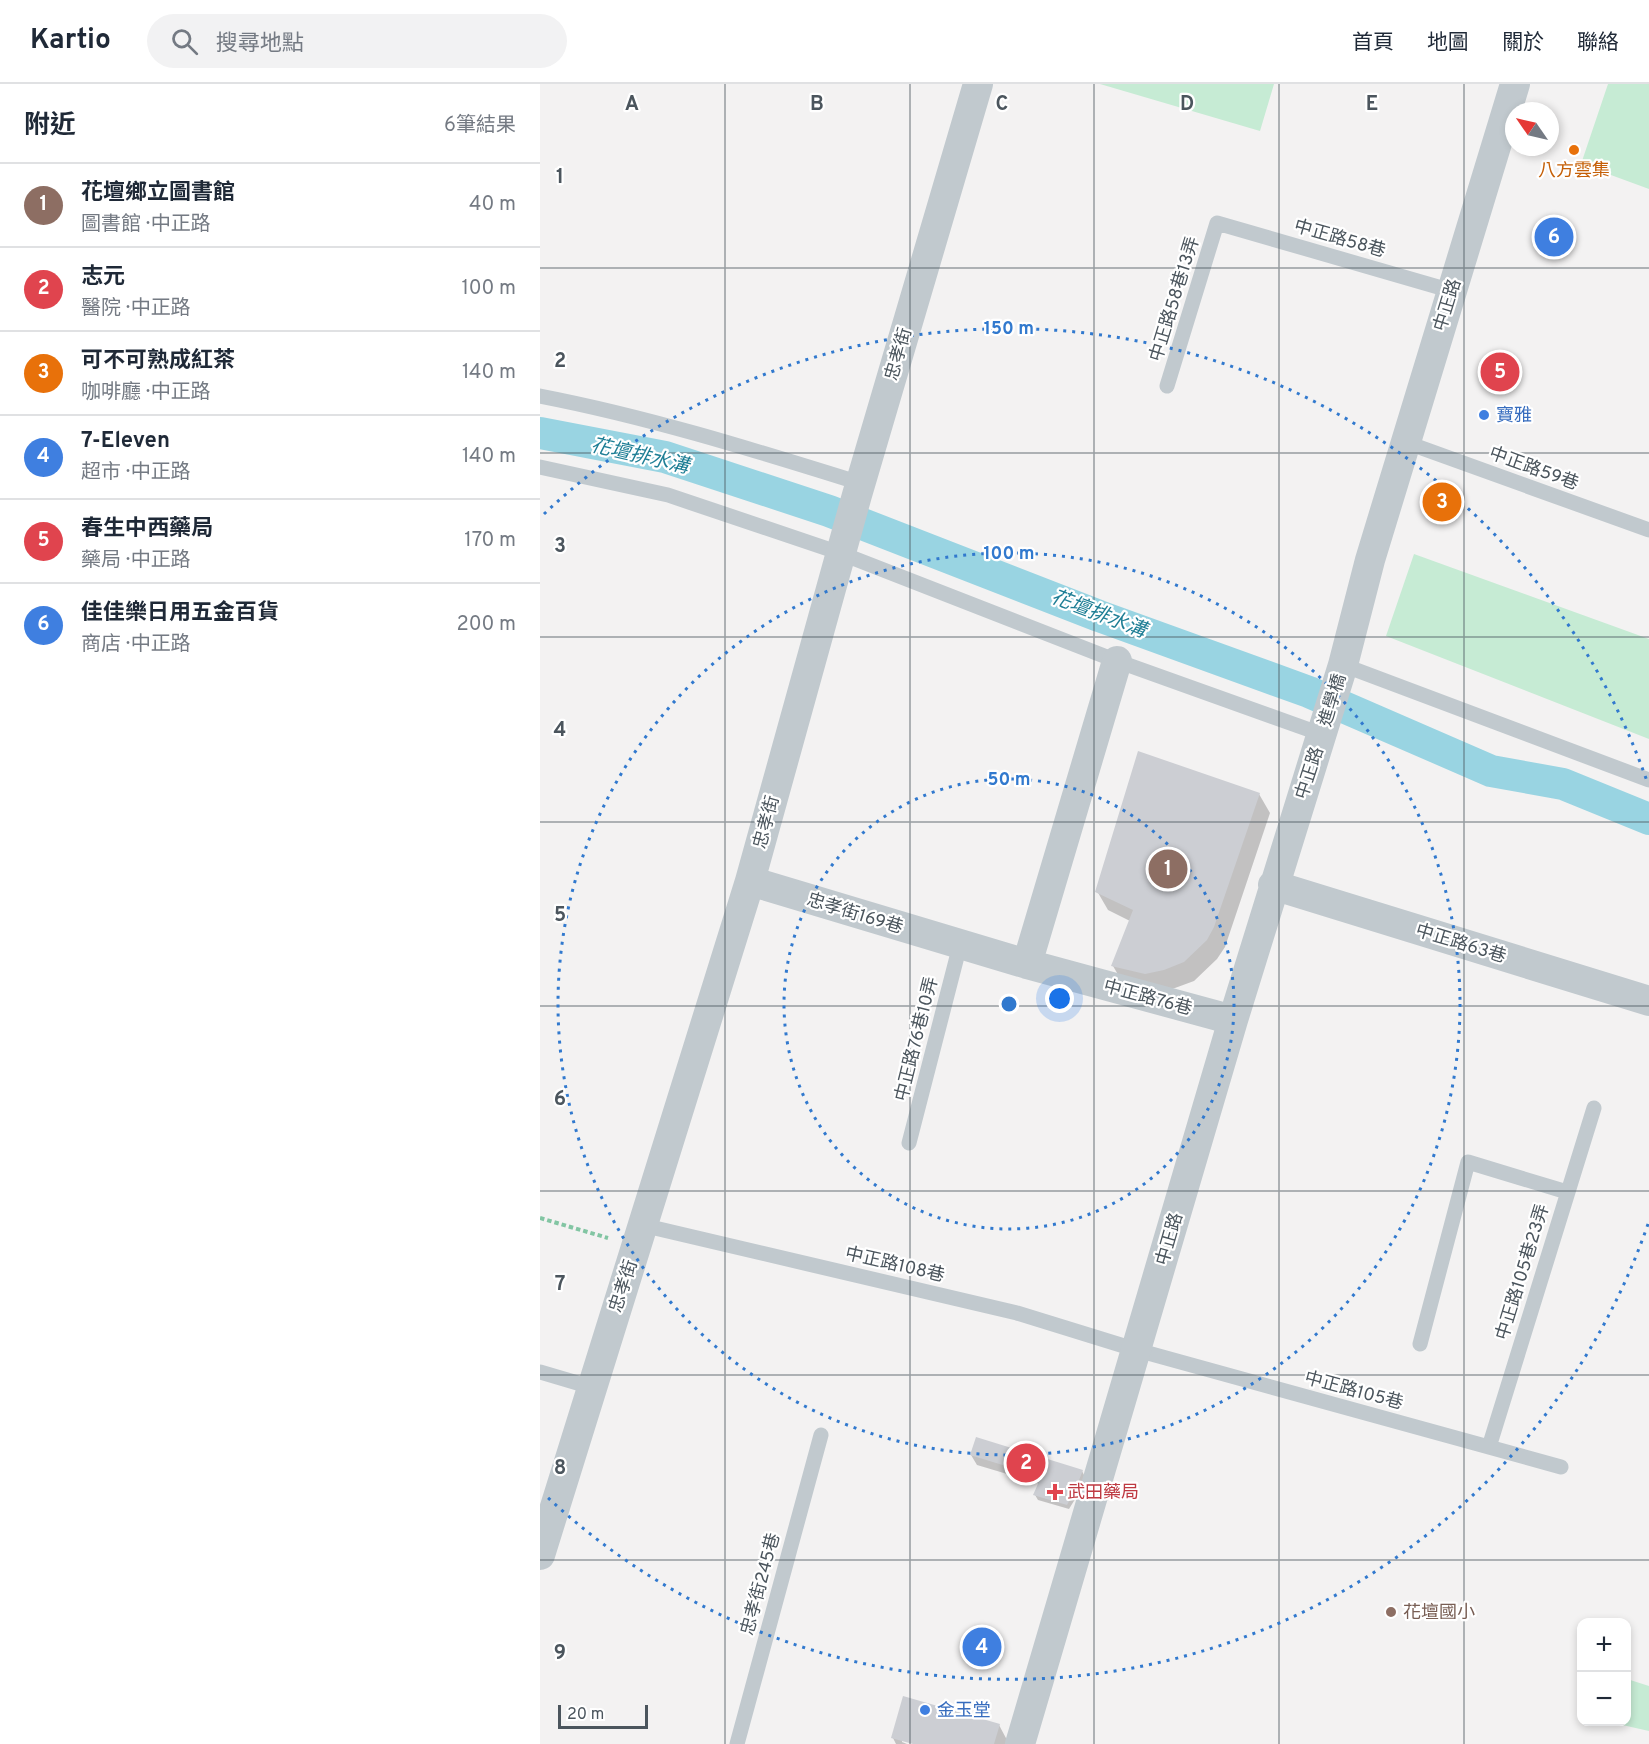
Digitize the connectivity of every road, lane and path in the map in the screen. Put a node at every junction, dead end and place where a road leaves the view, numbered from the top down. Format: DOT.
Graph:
graph roads {
  1 [pos="978,84"];
  2 [pos="1515,84"];
  3 [pos="1217,223"];
  4 [pos="1452,291"];
  5 [pos="1167,386"];
  6 [pos="540,396"];
  7 [pos="1405,442"];
  8 [pos="540,467"];
  9 [pos="858,489"];
  10 [pos="1649,530"];
  11 [pos="842,547"];
  12 [pos="1118,661"];
  13 [pos="1343,665"];
  14 [pos="1321,734"];
  15 [pos="1649,780"];
  16 [pos="750,881"];
  17 [pos="1273,885"];
  18 [pos="960,945"];
  19 [pos="1027,964"];
  20 [pos="1649,1001"];
  21 [pos="1233,1020"];
  22 [pos="1594,1108"];
  23 [pos="909,1143"];
  24 [pos="1568,1192"];
  25 [pos="540,1218"];
  26 [pos="639,1235"];
  27 [pos="1419,1344"];
  28 [pos="1137,1350"];
  29 [pos="540,1372"];
  30 [pos="591,1387"];
  31 [pos="821,1435"];
  32 [pos="1489,1447"];
  33 [pos="1561,1467"];
  34 [pos="540,1555"];
  35 [pos="737,1744"];
  36 [pos="1020,1744"];
  1 -- 9 [label="street, 忠孝街"];
  2 -- 4 [label="street, 中正路"];
  3 -- 4 [label="lane, 中正路58巷"];
  3 -- 5 [label="lane, 中正路58巷13弄"];
  4 -- 7 [label="street, 中正路"];
  6 -- 9 [label="lane"];
  7 -- 10 [label="lane, 中正路59巷"];
  7 -- 13 [label="street, 中正路"];
  8 -- 11 [label="lane"];
  9 -- 11 [label="street, 忠孝街"];
  11 -- 12 [label="lane"];
  11 -- 16 [label="street, 忠孝街"];
  12 -- 14 [label="lane"];
  12 -- 19 [label="street"];
  13 -- 14 [label="street, 進學橋"];
  13 -- 15 [label="lane"];
  14 -- 17 [label="street, 中正路"];
  16 -- 18 [label="street, 忠孝街169巷"];
  16 -- 26 [label="street, 忠孝街"];
  17 -- 20 [label="street, 中正路63巷"];
  17 -- 21 [label="street, 中正路"];
  18 -- 19 [label="street, 中正路76巷"];
  18 -- 23 [label="lane, 中正路76巷10弄"];
  19 -- 21 [label="street, 中正路76巷"];
  21 -- 28 [label="street, 中正路"];
  22 -- 24 [label="lane, 中正路105巷23弄"];
  24 -- 27 [label="lane"];
  24 -- 32 [label="lane, 中正路105巷23弄"];
  25 -- 26 [label="path"];
  26 -- 28 [label="lane, 中正路108巷"];
  26 -- 30 [label="street, 忠孝街"];
  28 -- 32 [label="lane, 中正路105巷"];
  28 -- 36 [label="street, 中正路"];
  29 -- 30 [label="lane"];
  30 -- 34 [label="street, 忠孝街"];
  31 -- 35 [label="lane, 忠孝街245巷"];
  32 -- 33 [label="lane, 中正路105巷"];
}
